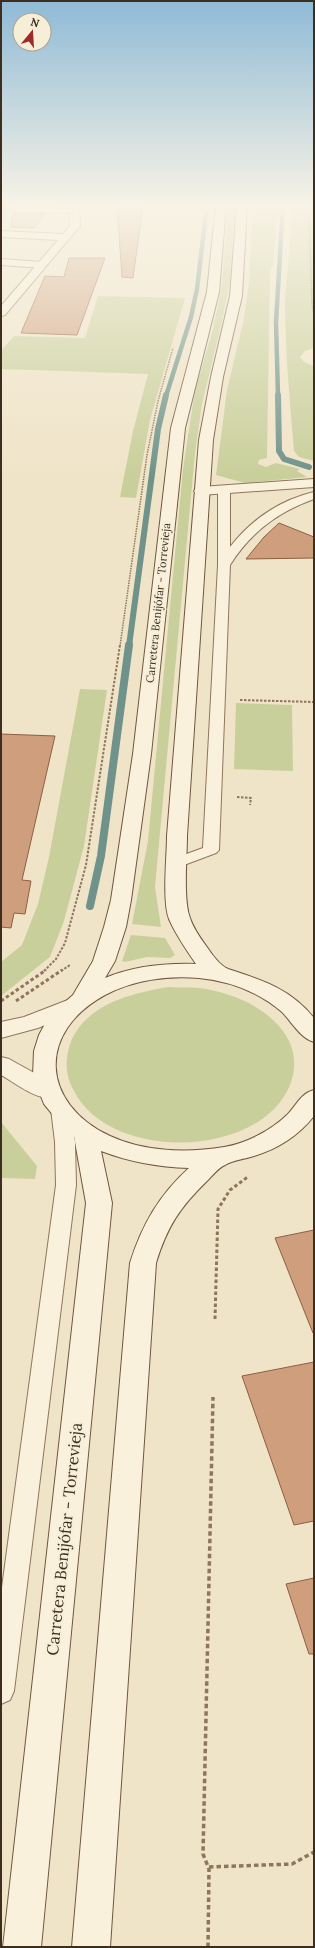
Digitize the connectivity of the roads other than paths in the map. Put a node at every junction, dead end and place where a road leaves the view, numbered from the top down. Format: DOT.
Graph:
graph roads {
  1 [pos="16,296"];
  2 [pos="211,296"];
  3 [pos="236,296"];
  4 [pos="1,313"];
  5 [pos="314,483"];
  6 [pos="224,490"];
  7 [pos="201,491"];
  8 [pos="314,495"];
  9 [pos="224,565"];
  10 [pos="176,863"];
  11 [pos="218,974"];
  12 [pos="78,1001"];
  13 [pos="310,1024"];
  14 [pos="1,1030"];
  15 [pos="1,1065"];
  16 [pos="54,1100"];
  17 [pos="311,1105"];
  18 [pos="84,1132"];
  19 [pos="216,1158"];
  20 [pos="1,1691"];
  21 [pos="22,1947"];
  22 [pos="91,1947"];
  1 -- 4 [label="main road"];
  2 -- 12 [label="main road, Carretera Benijófar - Torrevieja"];
  3 -- 7 [label="main road"];
  5 -- 6 [label="main road"];
  6 -- 7 [label="main road"];
  6 -- 9 [label="lane"];
  7 -- 10 [label="main road"];
  8 -- 9 [label="lane"];
  9 -- 10 [label="lane"];
  10 -- 11 [label="main road"];
  11 -- 12 [label="main road"];
  11 -- 13 [label="main road"];
  12 -- 14 [label="main road"];
  12 -- 16 [label="main road"];
  15 -- 16 [label="main road"];
  16 -- 18 [label="main road"];
  16 -- 20 [label="lane"];
  17 -- 19 [label="main road"];
  18 -- 19 [label="main road"];
  18 -- 21 [label="main road, Carretera Benijófar - Torrevieja"];
  19 -- 22 [label="main road"];
}
